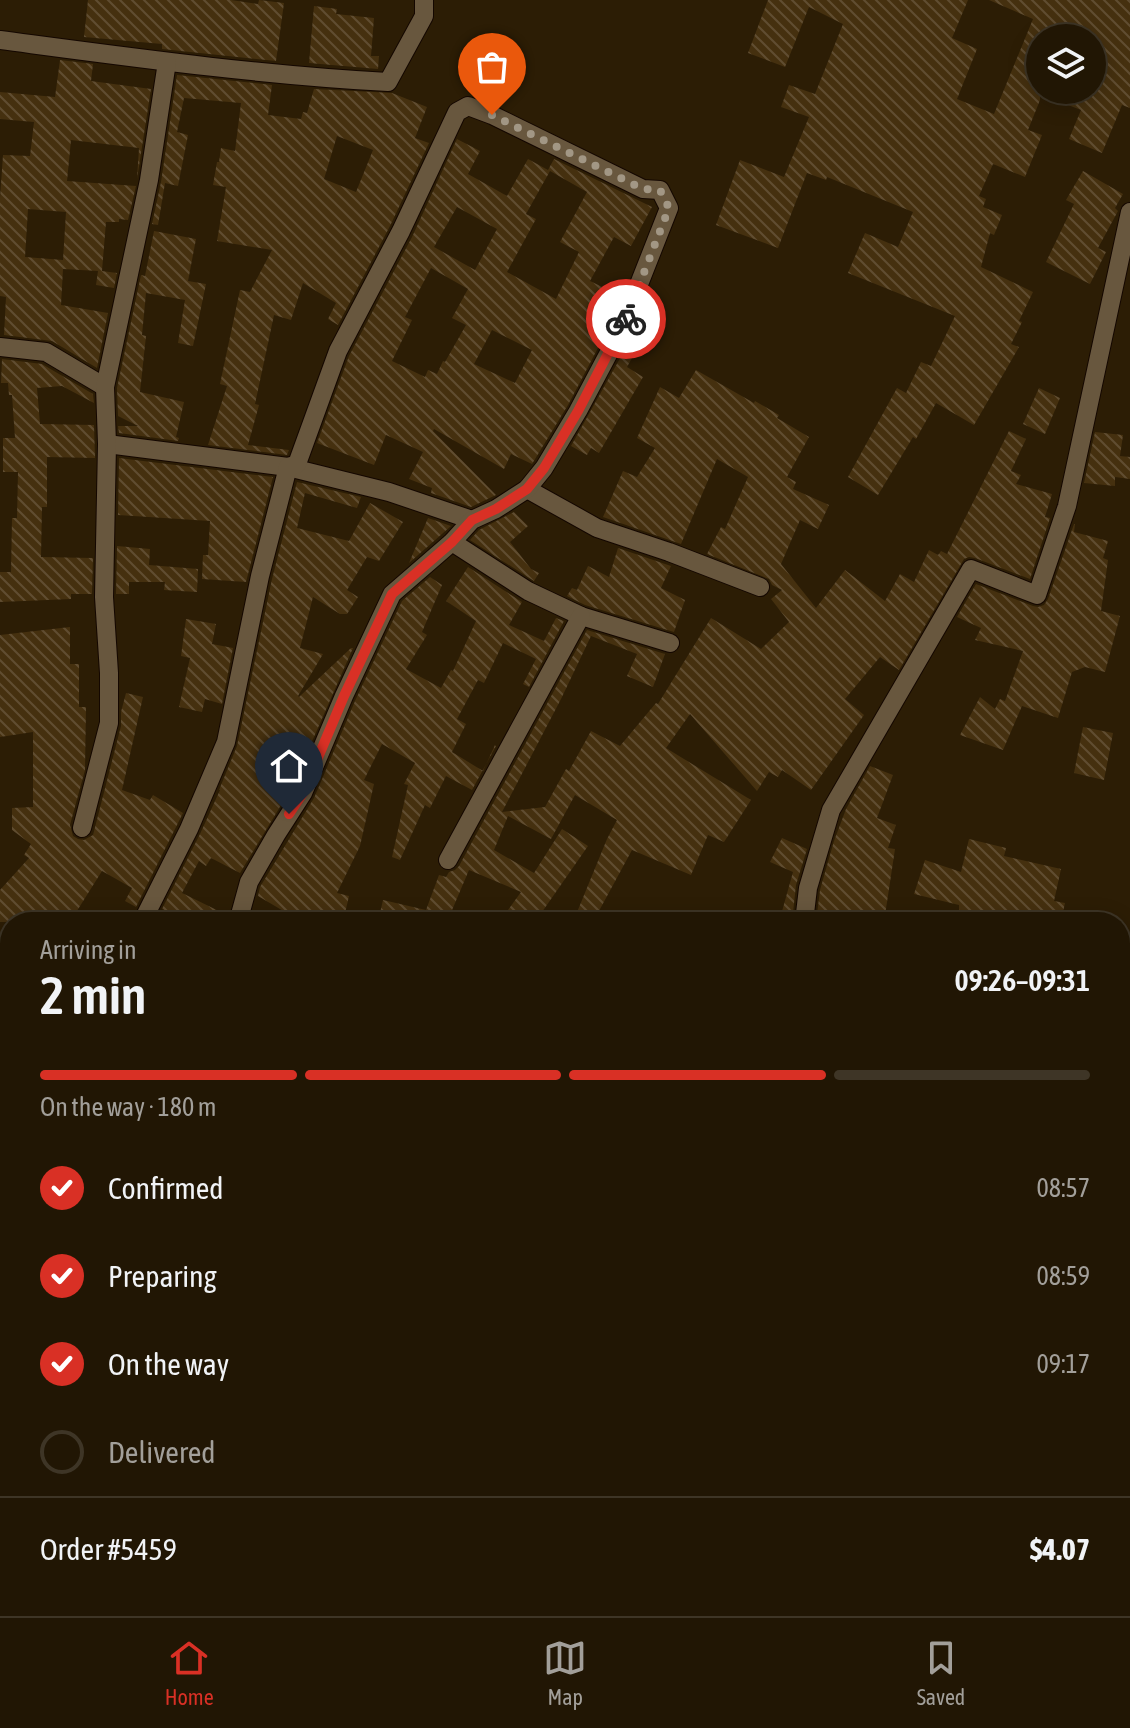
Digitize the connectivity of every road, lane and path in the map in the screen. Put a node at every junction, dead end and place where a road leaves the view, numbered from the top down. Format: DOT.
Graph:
graph roads {
  1 [pos="424,0"];
  2 [pos="0,40"];
  3 [pos="167,62"];
  4 [pos="1130,212"];
  5 [pos="0,347"];
  6 [pos="105,387"];
  7 [pos="107,444"];
  8 [pos="288,467"];
  9 [pos="527,489"];
  10 [pos="472,520"];
  11 [pos="452,542"];
  12 [pos="760,587"];
  13 [pos="581,616"];
  14 [pos="670,643"];
  15 [pos="82,828"];
  16 [pos="448,860"];
  17 [pos="147,912"];
  18 [pos="241,912"];
  19 [pos="805,912"];
  1 -- 3 [label="street"];
  2 -- 3 [label="street"];
  3 -- 6 [label="street"];
  4 -- 19 [label="street"];
  5 -- 6 [label="street"];
  6 -- 7 [label="street"];
  7 -- 8 [label="street"];
  7 -- 15 [label="street"];
  8 -- 9 [label="street"];
  8 -- 10 [label="street"];
  8 -- 17 [label="street"];
  9 -- 10 [label="street"];
  9 -- 12 [label="street"];
  10 -- 11 [label="street"];
  11 -- 13 [label="street"];
  11 -- 18 [label="street"];
  13 -- 14 [label="street"];
  13 -- 16 [label="street"];
}
